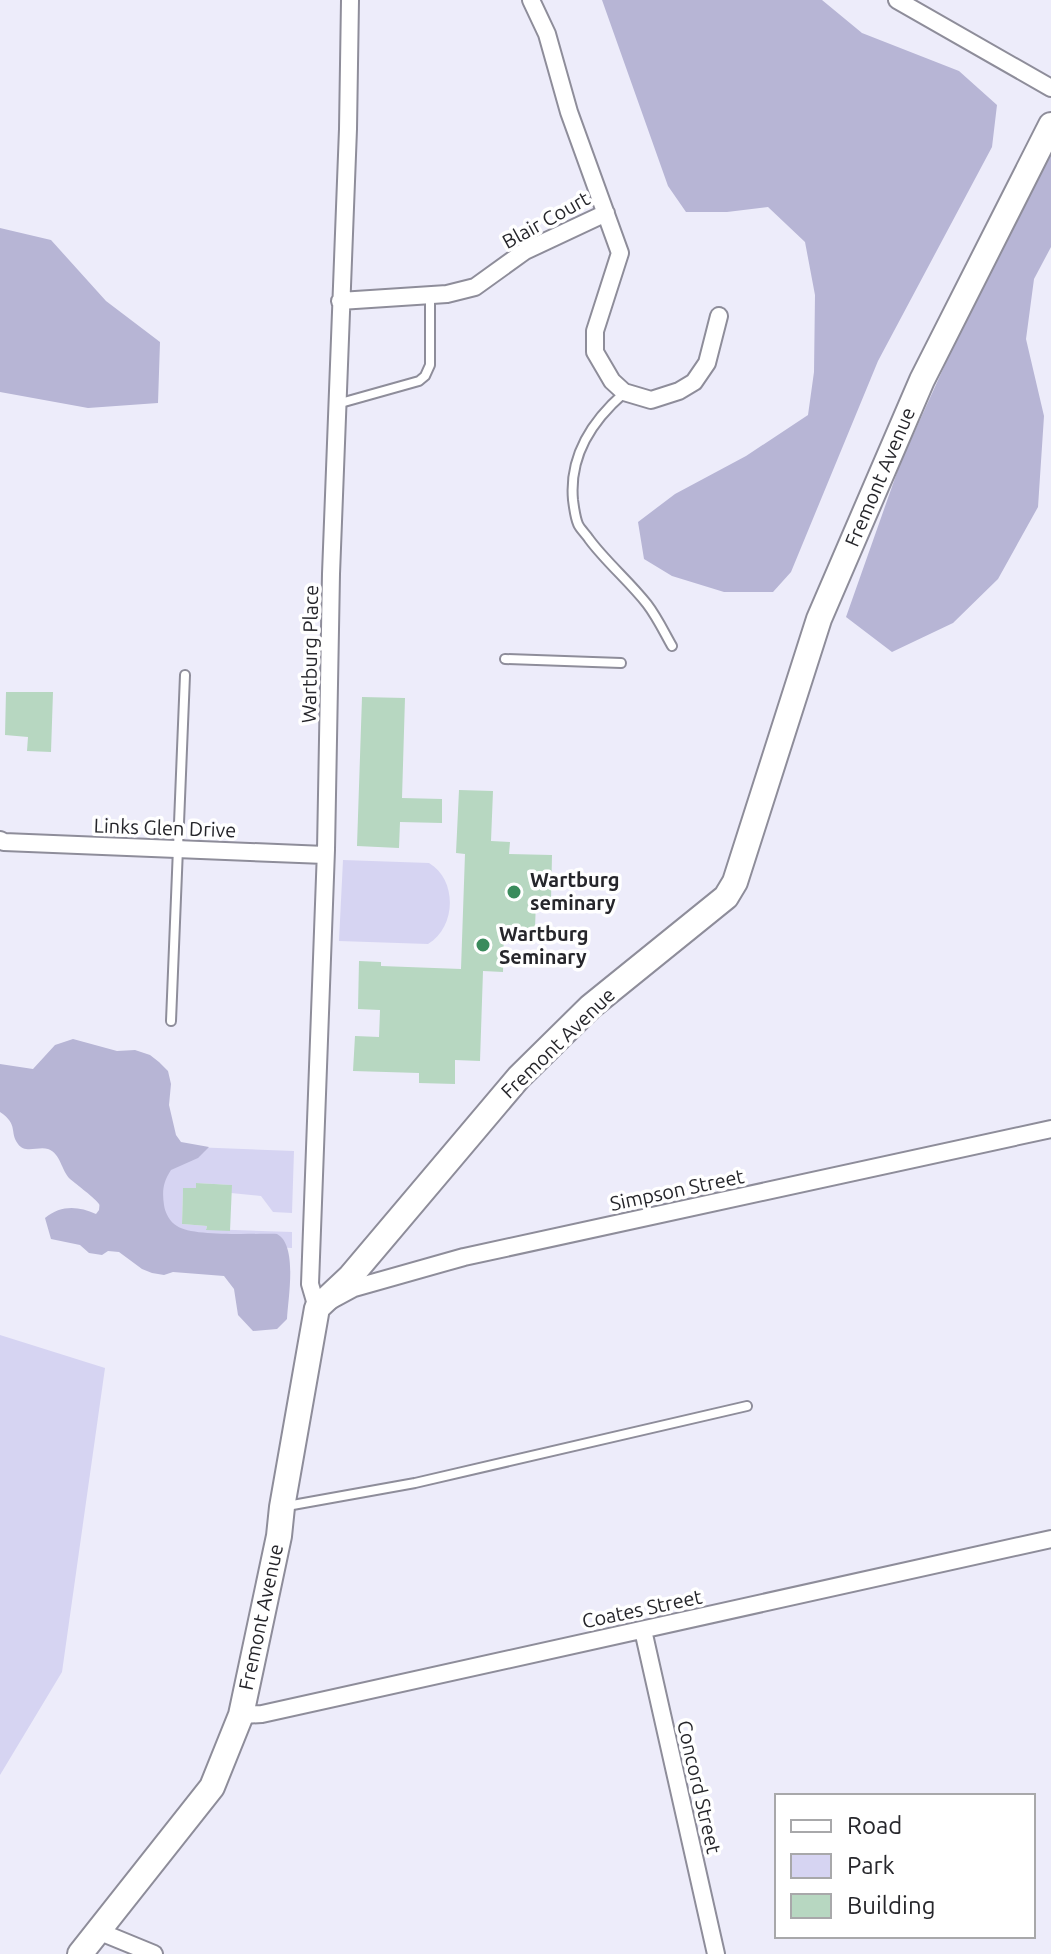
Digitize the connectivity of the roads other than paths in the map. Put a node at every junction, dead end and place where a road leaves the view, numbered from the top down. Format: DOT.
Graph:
graph roads {
  1 [pos="350,0"];
  2 [pos="531,0"];
  3 [pos="897,0"];
  4 [pos="1051,88"];
  5 [pos="1051,125"];
  6 [pos="606,213"];
  7 [pos="430,295"];
  8 [pos="340,301"];
  9 [pos="719,316"];
  10 [pos="624,392"];
  11 [pos="337,404"];
  12 [pos="672,646"];
  13 [pos="505,659"];
  14 [pos="621,663"];
  15 [pos="185,675"];
  16 [pos="1,843"];
  17 [pos="178,849"];
  18 [pos="325,855"];
  19 [pos="171,1021"];
  20 [pos="1051,1129"];
  21 [pos="317,1308"];
  22 [pos="747,1406"];
  23 [pos="282,1507"];
  24 [pos="1051,1539"];
  25 [pos="643,1630"];
  26 [pos="241,1715"];
  27 [pos="98,1931"];
  28 [pos="80,1954"];
  29 [pos="154,1954"];
  30 [pos="716,1954"];
  1 -- 8 [label="street, Wartburg Place"];
  2 -- 6 [label="street, Blair Court"];
  3 -- 4 [label="street"];
  5 -- 21 [label="main road, Fremont Avenue"];
  6 -- 7 [label="street, Blair Court"];
  6 -- 10 [label="street"];
  7 -- 8 [label="street, Blair Court"];
  7 -- 11 [label="lane"];
  8 -- 11 [label="street, Wartburg Place"];
  9 -- 10 [label="street"];
  10 -- 12 [label="lane"];
  11 -- 18 [label="street, Wartburg Place"];
  13 -- 14 [label="lane"];
  15 -- 17 [label="lane"];
  16 -- 17 [label="street, Links Glen Drive"];
  17 -- 18 [label="street, Links Glen Drive"];
  17 -- 19 [label="lane"];
  18 -- 21 [label="street, Wartburg Place"];
  20 -- 21 [label="street, Simpson Street"];
  21 -- 23 [label="main road, Fremont Avenue"];
  22 -- 23 [label="lane"];
  23 -- 26 [label="main road, Fremont Avenue"];
  24 -- 25 [label="street, Coates Street"];
  25 -- 26 [label="street, Coates Street"];
  25 -- 30 [label="street, Concord Street"];
  26 -- 27 [label="main road, Fremont Avenue"];
  27 -- 28 [label="main road, Fremont Avenue"];
  27 -- 29 [label="street"];
}
